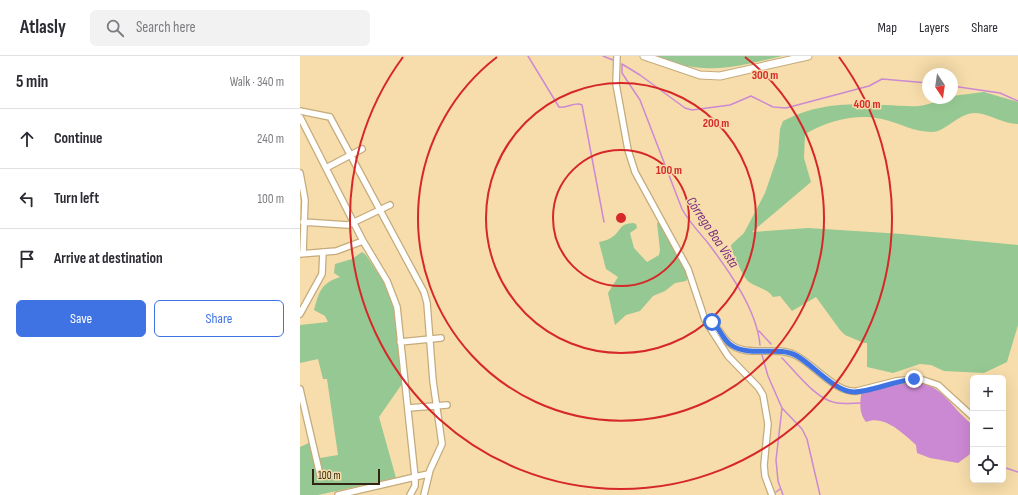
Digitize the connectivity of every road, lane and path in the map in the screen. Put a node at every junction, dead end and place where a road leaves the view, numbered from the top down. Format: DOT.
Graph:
graph roads {
  1 [pos="617,56"];
  2 [pos="644,56"];
  3 [pos="808,56"];
  4 [pos="300,111"];
  5 [pos="300,117"];
  6 [pos="362,149"];
  7 [pos="350,155"];
  8 [pos="326,168"];
  9 [pos="300,173"];
  10 [pos="390,205"];
  11 [pos="380,210"];
  12 [pos="303,222"];
  13 [pos="354,223"];
  14 [pos="363,241"];
  15 [pos="323,252"];
  16 [pos="302,253"];
  17 [pos="300,314"];
  18 [pos="706,321"];
  19 [pos="441,338"];
  20 [pos="429,339"];
  21 [pos="400,342"];
  22 [pos="300,389"];
  23 [pos="447,405"];
  24 [pos="436,406"];
  25 [pos="408,408"];
  26 [pos="970,414"];
  27 [pos="428,474"];
  28 [pos="320,475"];
  29 [pos="415,477"];
  30 [pos="415,486"];
  31 [pos="425,486"];
  32 [pos="338,495"];
  33 [pos="410,495"];
  34 [pos="424,495"];
  35 [pos="772,495"];
  1 -- 18 [label="street"];
  2 -- 3 [label="street"];
  4 -- 7 [label="street"];
  5 -- 8 [label="street"];
  6 -- 7 [label="street"];
  7 -- 8 [label="street"];
  7 -- 11 [label="street"];
  8 -- 13 [label="street"];
  9 -- 12 [label="street"];
  10 -- 11 [label="street"];
  11 -- 13 [label="street"];
  11 -- 20 [label="street"];
  12 -- 13 [label="street"];
  12 -- 16 [label="street"];
  13 -- 14 [label="street"];
  14 -- 15 [label="street"];
  14 -- 21 [label="street"];
  15 -- 16 [label="street"];
  15 -- 17 [label="street"];
  18 -- 26 [label="street"];
  18 -- 35 [label="street"];
  19 -- 20 [label="street"];
  20 -- 21 [label="street"];
  20 -- 24 [label="street"];
  21 -- 25 [label="street"];
  22 -- 28 [label="street"];
  23 -- 24 [label="street"];
  24 -- 25 [label="street"];
  24 -- 27 [label="street"];
  25 -- 29 [label="street"];
  27 -- 29 [label="street"];
  27 -- 31 [label="street"];
  29 -- 30 [label="street"];
  29 -- 32 [label="street"];
  30 -- 31 [label="street"];
  30 -- 33 [label="street"];
  31 -- 34 [label="street"];
}
